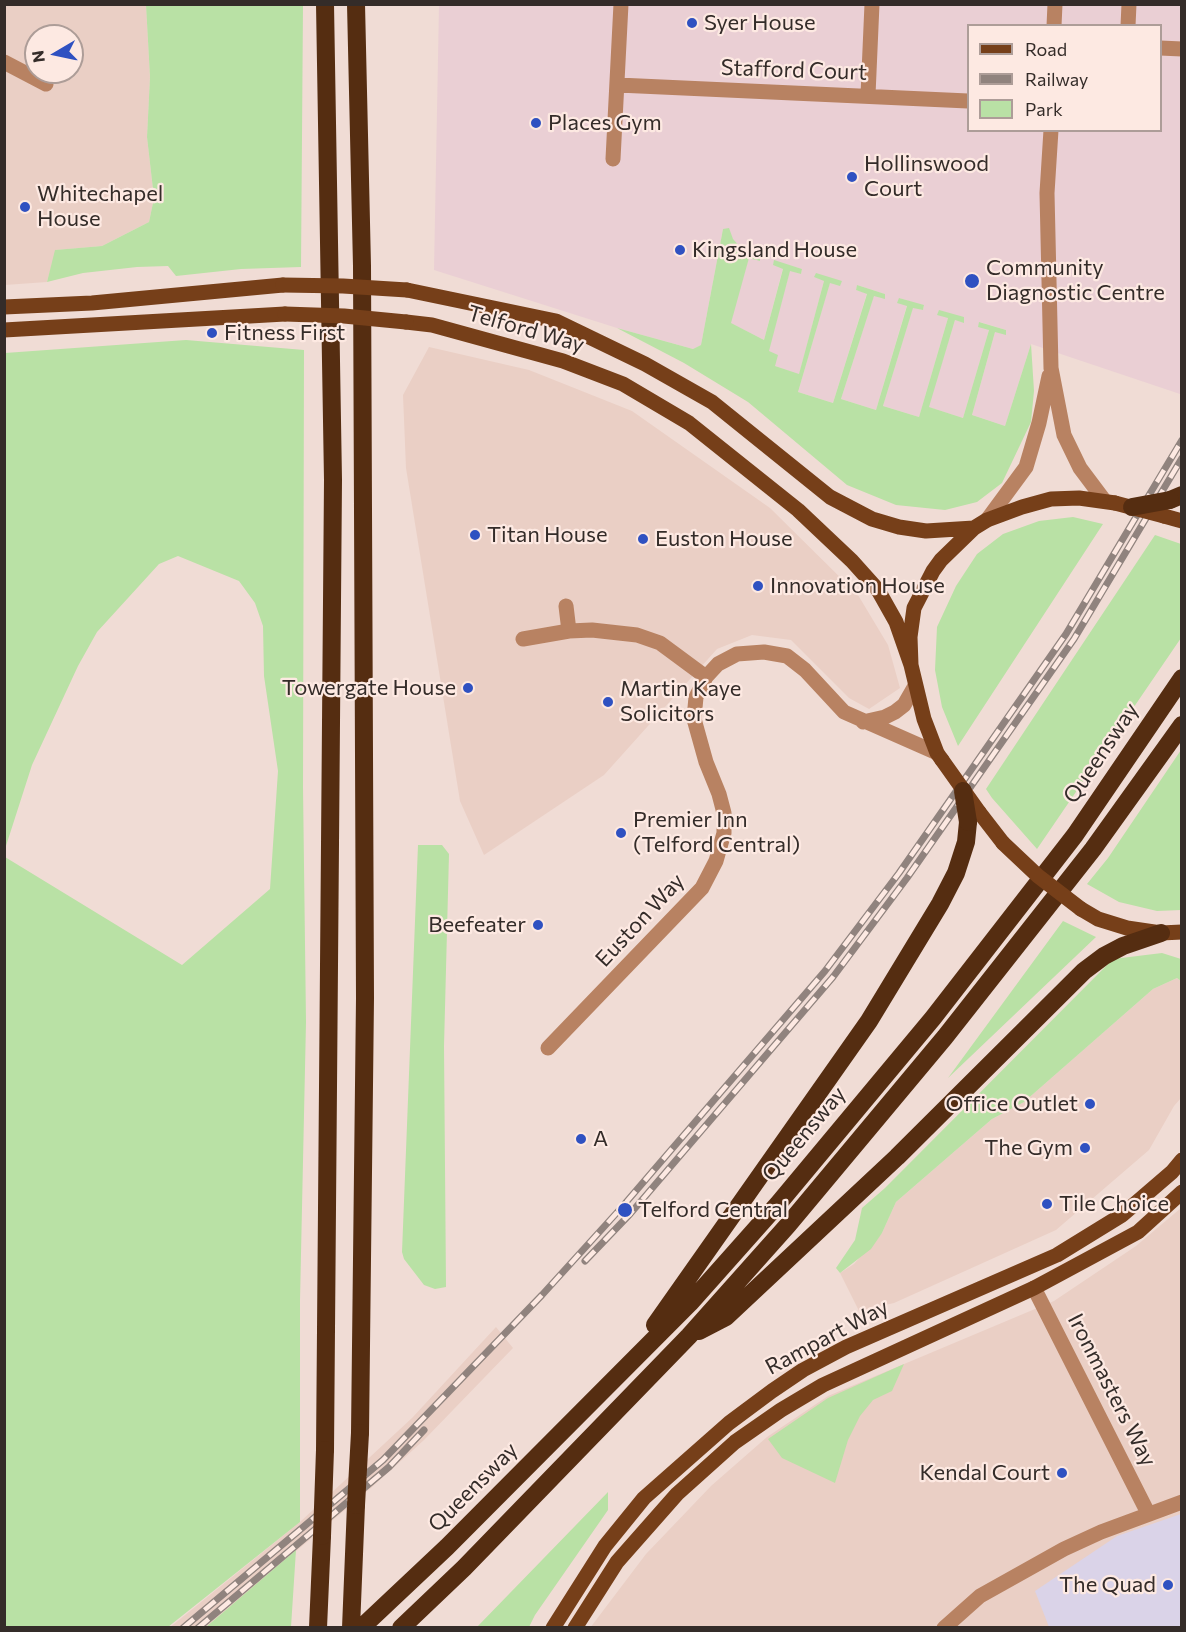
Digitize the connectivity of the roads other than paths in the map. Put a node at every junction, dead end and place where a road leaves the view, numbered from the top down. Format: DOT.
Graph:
graph roads {
  1 [pos="325,4"];
  2 [pos="356,4"];
  3 [pos="621,4"];
  4 [pos="872,4"];
  5 [pos="1055,4"];
  6 [pos="1129,4"];
  7 [pos="1053,24"];
  8 [pos="1128,24"];
  9 [pos="1162,48"];
  10 [pos="1182,49"];
  11 [pos="4,62"];
  12 [pos="24,72"];
  13 [pos="618,85"];
  14 [pos="868,95"];
  15 [pos="967,100"];
  16 [pos="1051,132"];
  17 [pos="613,159"];
  18 [pos="4,307"];
  19 [pos="4,330"];
  20 [pos="1051,368"];
  21 [pos="1117,503"];
  22 [pos="1172,504"];
  23 [pos="1182,521"];
  24 [pos="980,524"];
  25 [pos="566,606"];
  26 [pos="569,632"];
  27 [pos="523,639"];
  28 [pos="911,665"];
  29 [pos="706,677"];
  30 [pos="1182,678"];
  31 [pos="915,686"];
  32 [pos="863,722"];
  33 [pos="1182,725"];
  34 [pos="940,756"];
  35 [pos="963,791"];
  36 [pos="973,817"];
  37 [pos="1175,933"];
  38 [pos="548,1048"];
  39 [pos="1182,1160"];
  40 [pos="1182,1192"];
  41 [pos="1034,1288"];
  42 [pos="689,1336"];
  43 [pos="639,1353"];
  44 [pos="1182,1502"];
  45 [pos="1148,1514"];
  46 [pos="318,1623"];
  47 [pos="351,1628"];
  48 [pos="361,1628"];
  49 [pos="401,1628"];
  50 [pos="553,1628"];
  51 [pos="575,1628"];
  52 [pos="944,1628"];
  1 -- 46 [label="highway, bridge"];
  2 -- 47 [label="highway, bridge"];
  3 -- 13 [label="street"];
  4 -- 14 [label="street"];
  5 -- 7 [label="street"];
  6 -- 8 [label="street"];
  9 -- 10 [label="street"];
  11 -- 12 [label="street"];
  13 -- 14 [label="street, Stafford Court"];
  13 -- 17 [label="street"];
  14 -- 15 [label="street, Stafford Court"];
  16 -- 20 [label="street"];
  18 -- 24 [label="main road, Telford Way, bridge"];
  19 -- 28 [label="main road, Telford Way, bridge"];
  20 -- 21 [label="street"];
  20 -- 24 [label="street"];
  21 -- 22 [label="highway, bridge"];
  21 -- 24 [label="main road"];
  22 -- 23 [label="main road"];
  24 -- 28 [label="main road"];
  25 -- 26 [label="street"];
  26 -- 27 [label="street"];
  26 -- 29 [label="street"];
  28 -- 31 [label="main road"];
  29 -- 32 [label="street, Euston Way"];
  29 -- 38 [label="street, Euston Way"];
  30 -- 43 [label="highway, Queensway"];
  31 -- 32 [label="street"];
  31 -- 34 [label="main road"];
  32 -- 34 [label="street, Euston Way"];
  33 -- 42 [label="highway, Queensway"];
  34 -- 35 [label="main road, bridge"];
  35 -- 36 [label="highway, bridge"];
  36 -- 37 [label="main road, bridge"];
  36 -- 43 [label="highway"];
  37 -- 42 [label="highway"];
  39 -- 50 [label="main road, Rampart Way"];
  40 -- 41 [label="main road, Rampart Way"];
  41 -- 45 [label="street, Ironmasters Way"];
  41 -- 51 [label="main road, Rampart Way"];
  42 -- 49 [label="highway, Queensway"];
  43 -- 48 [label="highway, Queensway"];
  44 -- 45 [label="street"];
  45 -- 52 [label="street"];
}
